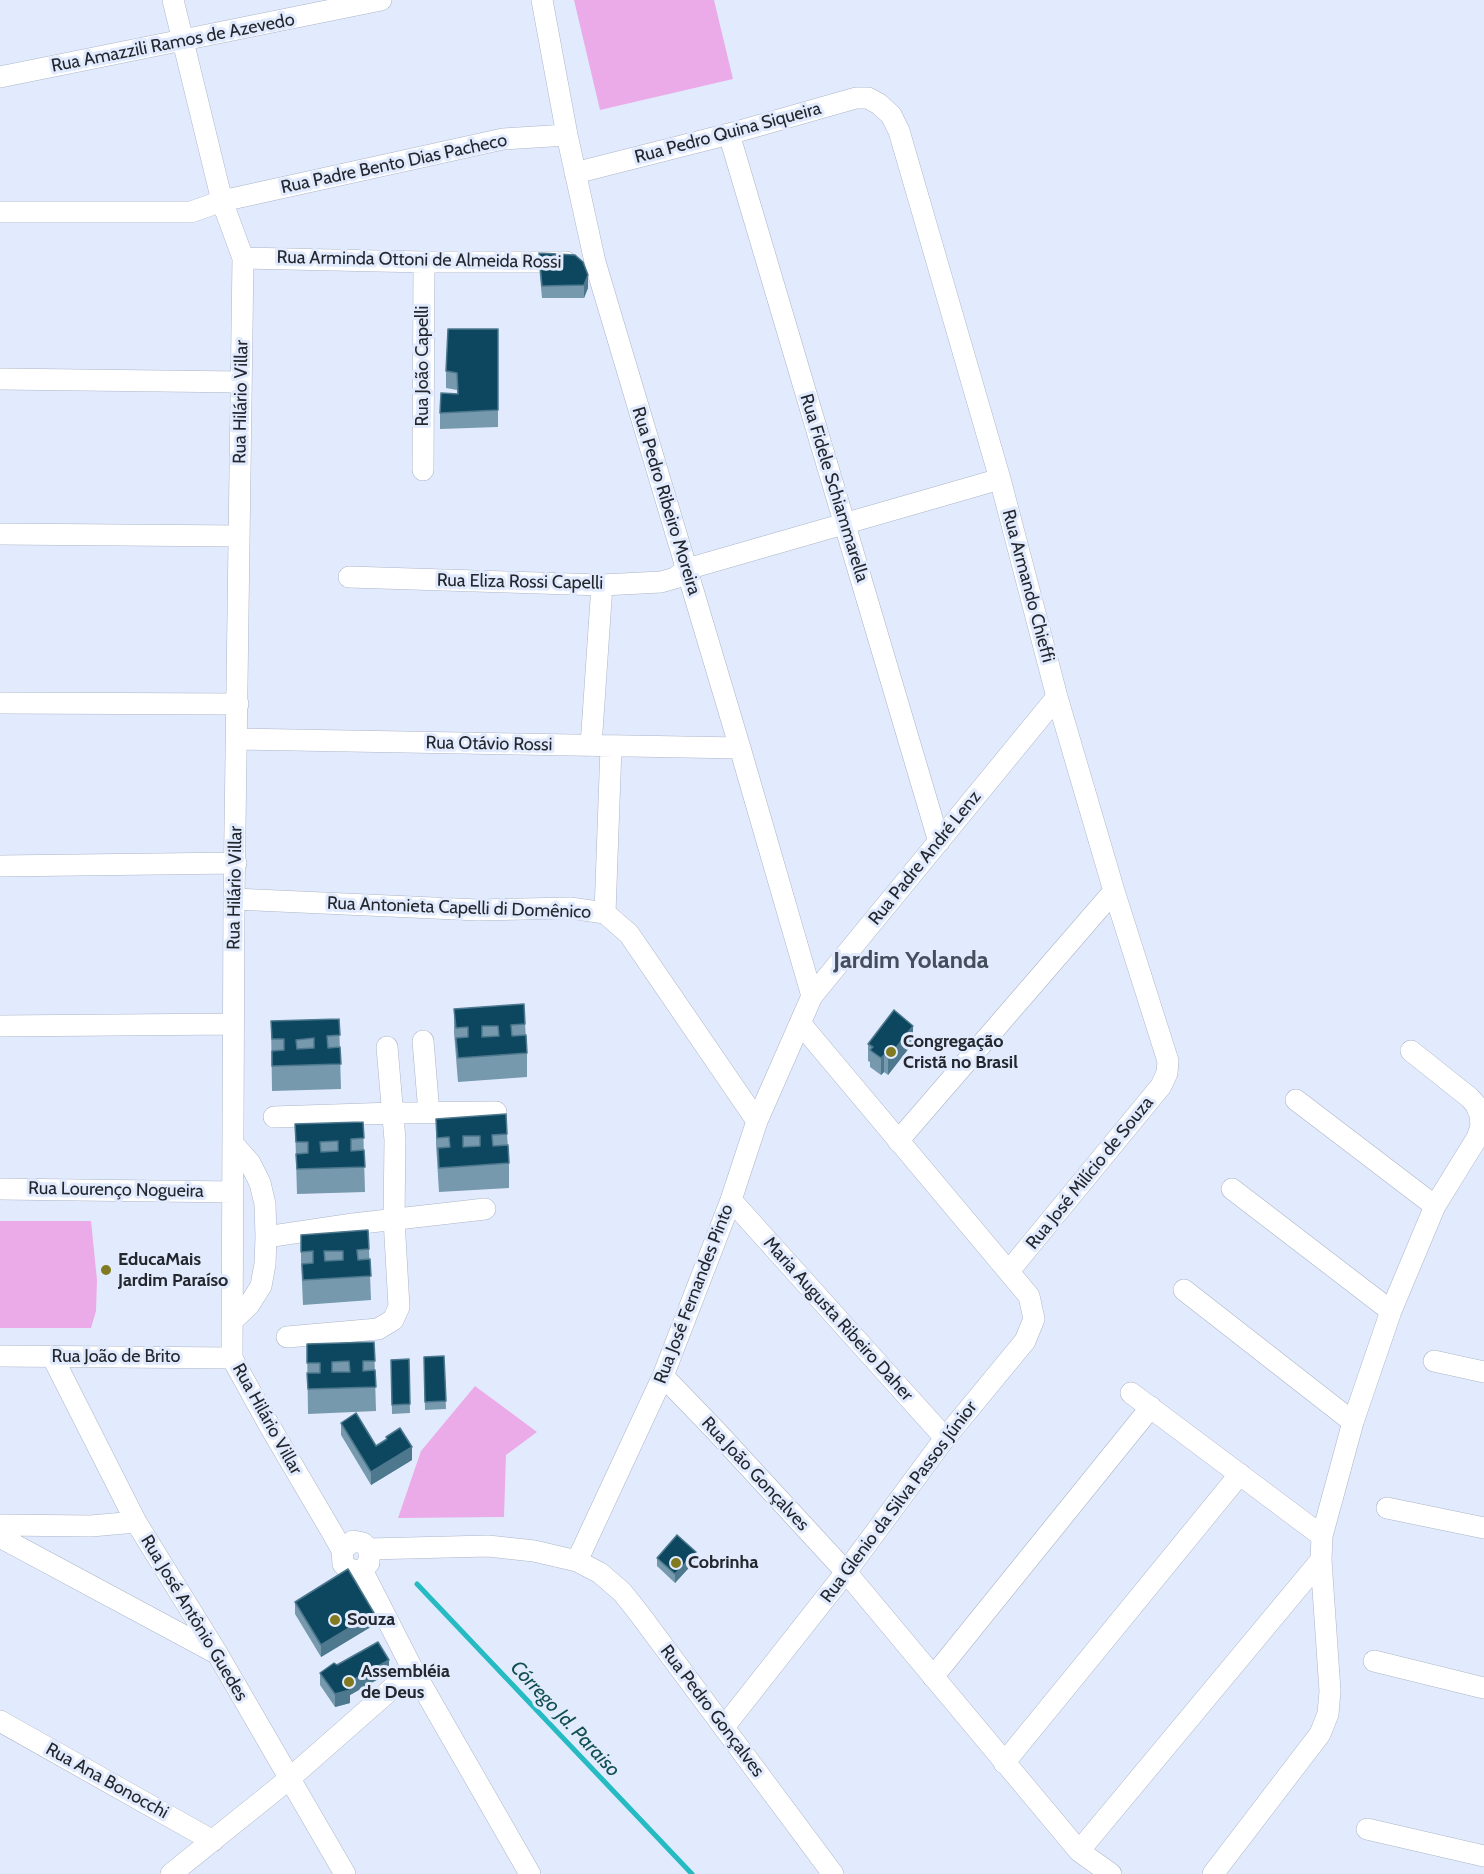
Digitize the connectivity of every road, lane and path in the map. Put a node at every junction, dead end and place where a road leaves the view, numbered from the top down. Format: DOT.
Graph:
graph roads {
  1 [pos="173,0"];
  2 [pos="381,0"];
  3 [pos="542,0"];
  4 [pos="182,41"];
  5 [pos="0,77"];
  6 [pos="879,104"];
  7 [pos="729,134"];
  8 [pos="567,135"];
  9 [pos="575,173"];
  10 [pos="222,201"];
  11 [pos="0,212"];
  12 [pos="243,258"];
  13 [pos="424,262"];
  14 [pos="595,262"];
  15 [pos="0,379"];
  16 [pos="241,382"];
  17 [pos="423,470"];
  18 [pos="1000,479"];
  19 [pos="845,523"];
  20 [pos="0,534"];
  21 [pos="239,536"];
  22 [pos="687,569"];
  23 [pos="349,578"];
  24 [pos="602,585"];
  25 [pos="1057,697"];
  26 [pos="0,704"];
  27 [pos="238,704"];
  28 [pos="237,739"];
  29 [pos="601,746"];
  30 [pos="741,748"];
  31 [pos="939,842"];
  32 [pos="236,863"];
  33 [pos="0,866"];
  34 [pos="1114,891"];
  35 [pos="234,899"];
  36 [pos="605,913"];
  37 [pos="812,996"];
  38 [pos="800,1023"];
  39 [pos="233,1024"];
  40 [pos="0,1026"];
  41 [pos="423,1041"];
  42 [pos="387,1047"];
  43 [pos="1411,1051"];
  44 [pos="1167,1073"];
  45 [pos="1296,1100"];
  46 [pos="496,1112"];
  47 [pos="393,1113"];
  48 [pos="429,1113"];
  49 [pos="274,1117"];
  50 [pos="757,1121"];
  51 [pos="898,1141"];
  52 [pos="234,1145"];
  53 [pos="0,1189"];
  54 [pos="1232,1189"];
  55 [pos="233,1192"];
  56 [pos="731,1200"];
  57 [pos="1435,1206"];
  58 [pos="485,1209"];
  59 [pos="394,1219"];
  60 [pos="266,1237"];
  61 [pos="1009,1271"];
  62 [pos="1184,1290"];
  63 [pos="1391,1311"];
  64 [pos="232,1321"];
  65 [pos="287,1336"];
  66 [pos="0,1356"];
  67 [pos="52,1356"];
  68 [pos="232,1358"];
  69 [pos="1434,1361"];
  70 [pos="1484,1372"];
  71 [pos="663,1376"];
  72 [pos="1131,1394"];
  73 [pos="1151,1407"];
  74 [pos="1353,1422"];
  75 [pos="945,1438"];
  76 [pos="1240,1474"];
  77 [pos="1387,1508"];
  78 [pos="136,1522"];
  79 [pos="0,1525"];
  80 [pos="1484,1528"];
  81 [pos="1322,1536"];
  82 [pos="0,1537"];
  83 [pos="369,1549"];
  84 [pos="342,1550"];
  85 [pos="1321,1560"];
  86 [pos="577,1561"];
  87 [pos="362,1570"];
  88 [pos="846,1572"];
  89 [pos="218,1653"];
  90 [pos="1374,1662"];
  91 [pos="413,1670"];
  92 [pos="933,1677"];
  93 [pos="1484,1689"];
  94 [pos="0,1721"];
  95 [pos="724,1727"];
  96 [pos="1004,1763"];
  97 [pos="290,1779"];
  98 [pos="1367,1829"];
  99 [pos="213,1841"];
  100 [pos="1079,1851"];
  101 [pos="1484,1856"];
  102 [pos="171,1874"];
  103 [pos="345,1874"];
  104 [pos="530,1874"];
  105 [pos="833,1874"];
  106 [pos="1111,1874"];
  107 [pos="1214,1874"];
  1 -- 4 [label="street, Rua Hilário Villar"];
  2 -- 4 [label="street, Rua Amazzili Ramos de Azevedo"];
  3 -- 8 [label="street, Rua Pedro Ribeiro Moreira"];
  4 -- 5 [label="street, Rua Amazzili Ramos de Azevedo"];
  4 -- 10 [label="street, Rua Hilário Villar"];
  6 -- 7 [label="street, Rua Pedro Quina Siqueira"];
  6 -- 18 [label="street, Rua Armando Chieffi"];
  7 -- 9 [label="street, Rua Pedro Quina Siqueira"];
  7 -- 19 [label="street, Rua Fidele Schiammarella"];
  8 -- 9 [label="street, Rua Pedro Ribeiro Moreira"];
  8 -- 10 [label="street, Rua Padre Bento Dias Pacheco"];
  9 -- 14 [label="street, Rua Pedro Ribeiro Moreira"];
  10 -- 11 [label="street, Rua Padre Bento Dias Pacheco"];
  10 -- 12 [label="street, Rua Hilário Villar"];
  12 -- 13 [label="street, Rua Arminda Ottoni de Almeida Rossi"];
  12 -- 16 [label="street, Rua Hilário Villar"];
  13 -- 14 [label="street, Rua Arminda Ottoni de Almeida Rossi"];
  13 -- 17 [label="street, Rua João Capelli"];
  14 -- 22 [label="street, Rua Pedro Ribeiro Moreira"];
  15 -- 16 [label="street"];
  16 -- 21 [label="street, Rua Hilário Villar"];
  18 -- 19 [label="street, Rua Eliza Rossi Capelli"];
  18 -- 25 [label="street, Rua Armando Chieffi"];
  19 -- 22 [label="street, Rua Eliza Rossi Capelli"];
  19 -- 31 [label="street, Rua Fidele Schiammarella"];
  20 -- 21 [label="street"];
  21 -- 27 [label="street, Rua Hilário Villar"];
  22 -- 24 [label="street, Rua Eliza Rossi Capelli"];
  22 -- 30 [label="street, Rua Pedro Ribeiro Moreira"];
  23 -- 24 [label="street, Rua Eliza Rossi Capelli"];
  24 -- 29 [label="street"];
  25 -- 31 [label="street, Rua Padre André Lenz"];
  25 -- 34 [label="street, Rua Armando Chieffi"];
  26 -- 27 [label="street"];
  27 -- 28 [label="street, Rua Hilário Villar"];
  28 -- 29 [label="street, Rua Otávio Rossi"];
  28 -- 32 [label="street, Rua Hilário Villar"];
  29 -- 30 [label="street, Rua Otávio Rossi"];
  29 -- 36 [label="street"];
  30 -- 37 [label="street, Rua Pedro Ribeiro Moreira"];
  31 -- 37 [label="street, Rua Padre André Lenz"];
  32 -- 33 [label="street"];
  32 -- 35 [label="street, Rua Hilário Villar"];
  34 -- 44 [label="street, Rua Armando Chieffi"];
  34 -- 51 [label="street"];
  35 -- 36 [label="street, Rua Antonieta Capelli di Domênico"];
  35 -- 39 [label="street, Rua Hilário Villar"];
  36 -- 50 [label="street, Rua Antonieta Capelli di Domênico"];
  37 -- 38 [label="street, Rua Padre André Lenz"];
  38 -- 50 [label="street, Rua José Fernandes Pinto"];
  38 -- 51 [label="street, Rua Glenio da Silva Passos Júnior"];
  39 -- 40 [label="street"];
  39 -- 52 [label="street, Rua Hilário Villar"];
  41 -- 48 [label="street"];
  42 -- 47 [label="street"];
  43 -- 57 [label="street"];
  44 -- 61 [label="street, Rua José Milício de Souza"];
  45 -- 57 [label="street"];
  46 -- 48 [label="street"];
  47 -- 48 [label="street"];
  47 -- 49 [label="street"];
  47 -- 59 [label="street"];
  50 -- 56 [label="street, Rua José Fernandes Pinto"];
  51 -- 61 [label="street, Rua Glenio da Silva Passos Júnior"];
  52 -- 55 [label="street, Rua Hilário Villar"];
  52 -- 60 [label="street"];
  53 -- 55 [label="street, Rua Lourenço Nogueira"];
  54 -- 63 [label="street"];
  55 -- 64 [label="street, Rua Hilário Villar"];
  56 -- 71 [label="street, Rua José Fernandes Pinto"];
  56 -- 75 [label="street, Maria Augusta Ribeiro Daher"];
  57 -- 63 [label="street"];
  58 -- 59 [label="street"];
  59 -- 60 [label="street"];
  59 -- 65 [label="street"];
  60 -- 64 [label="street"];
  61 -- 75 [label="street, Rua Glenio da Silva Passos Júnior"];
  62 -- 74 [label="street"];
  63 -- 74 [label="street"];
  64 -- 68 [label="street, Rua Hilário Villar"];
  66 -- 67 [label="street, Rua João de Brito"];
  67 -- 68 [label="street, Rua João de Brito"];
  67 -- 78 [label="street, Rua José Antônio Guedes"];
  68 -- 84 [label="street, Rua Hilário Villar"];
  69 -- 70 [label="street"];
  71 -- 86 [label="street, Rua José Fernandes Pinto"];
  71 -- 88 [label="street, Rua João Gonçalves"];
  72 -- 73 [label="street"];
  73 -- 76 [label="street"];
  73 -- 92 [label="street"];
  74 -- 81 [label="street"];
  75 -- 88 [label="street, Rua Glenio da Silva Passos Júnior"];
  76 -- 81 [label="street"];
  76 -- 96 [label="street"];
  77 -- 80 [label="street"];
  78 -- 79 [label="street"];
  78 -- 89 [label="street, Rua José Antônio Guedes"];
  81 -- 85 [label="street"];
  82 -- 89 [label="street"];
  83 -- 84 [label="street"];
  83 -- 86 [label="street, Rua Pedro Gonçalves"];
  83 -- 87 [label="street"];
  84 -- 87 [label="street, Rua Hilário Villar"];
  85 -- 100 [label="street"];
  85 -- 107 [label="street"];
  86 -- 95 [label="street, Rua Pedro Gonçalves"];
  87 -- 91 [label="street"];
  88 -- 92 [label="street, Rua João Gonçalves"];
  88 -- 95 [label="street, Rua Glenio da Silva Passos Júnior"];
  89 -- 97 [label="street, Rua José Antônio Guedes"];
  90 -- 93 [label="street"];
  91 -- 97 [label="street"];
  91 -- 104 [label="street"];
  92 -- 96 [label="street, Rua João Gonçalves"];
  94 -- 99 [label="street, Rua Ana Bonocchi"];
  95 -- 105 [label="street, Rua Pedro Gonçalves"];
  96 -- 100 [label="street, Rua João Gonçalves"];
  97 -- 99 [label="street"];
  97 -- 103 [label="street, Rua José Antônio Guedes"];
  98 -- 101 [label="street"];
  99 -- 102 [label="street"];
  100 -- 106 [label="street, Rua João Gonçalves"];
}
